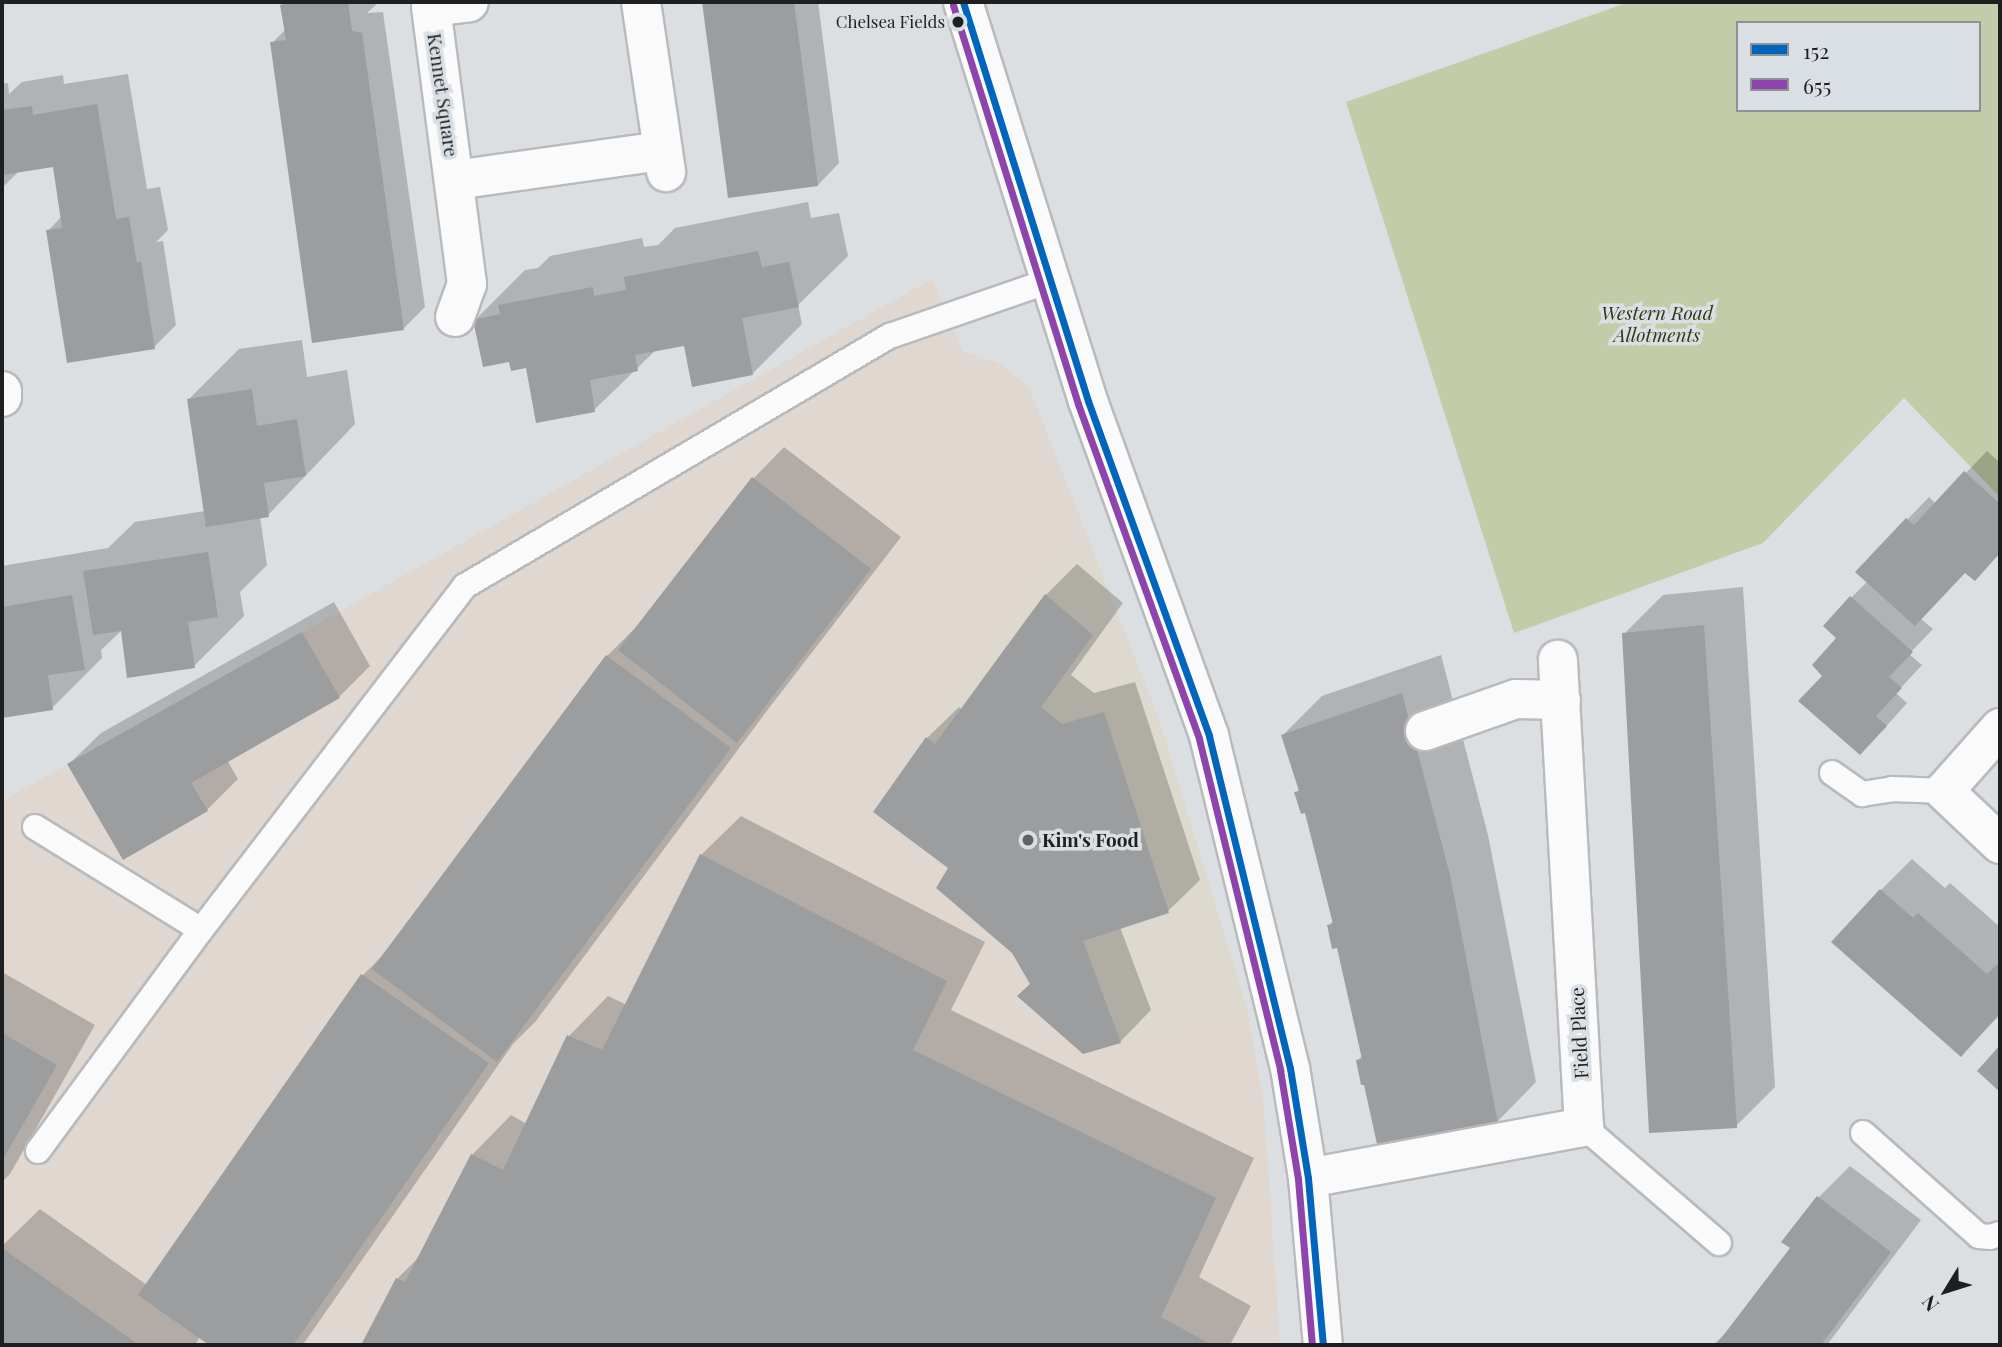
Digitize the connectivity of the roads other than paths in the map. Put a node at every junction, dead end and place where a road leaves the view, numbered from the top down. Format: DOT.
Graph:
graph roads {
  1 [pos="469,2"];
  2 [pos="641,2"];
  3 [pos="963,2"];
  4 [pos="455,180"];
  5 [pos="1049,281"];
  6 [pos="455,317"];
  7 [pos="2,391"];
  8 [pos="2,397"];
  9 [pos="1558,660"];
  10 [pos="1561,700"];
  11 [pos="2000,728"];
  12 [pos="1426,731"];
  13 [pos="1832,773"];
  14 [pos="1944,791"];
  15 [pos="35,827"];
  16 [pos="2000,844"];
  17 [pos="201,930"];
  18 [pos="1584,1127"];
  19 [pos="1863,1133"];
  20 [pos="38,1151"];
  21 [pos="1308,1178"];
  22 [pos="2000,1234"];
  23 [pos="1719,1243"];
  24 [pos="1323,1345"];
  1 -- 4 [label="street, Kennet Square"];
  2 -- 4 [label="street, Kennet Square"];
  3 -- 5 [label="street"];
  4 -- 6 [label="street, Kennet Square"];
  5 -- 17 [label="lane"];
  5 -- 21 [label="street"];
  7 -- 8 [label="street"];
  9 -- 10 [label="street, Field Place"];
  10 -- 12 [label="street"];
  10 -- 18 [label="street, Field Place"];
  11 -- 14 [label="street"];
  13 -- 14 [label="lane"];
  14 -- 16 [label="street"];
  15 -- 17 [label="lane"];
  17 -- 20 [label="lane"];
  18 -- 21 [label="street"];
  18 -- 23 [label="lane"];
  19 -- 22 [label="lane"];
  21 -- 24 [label="street"];
}
